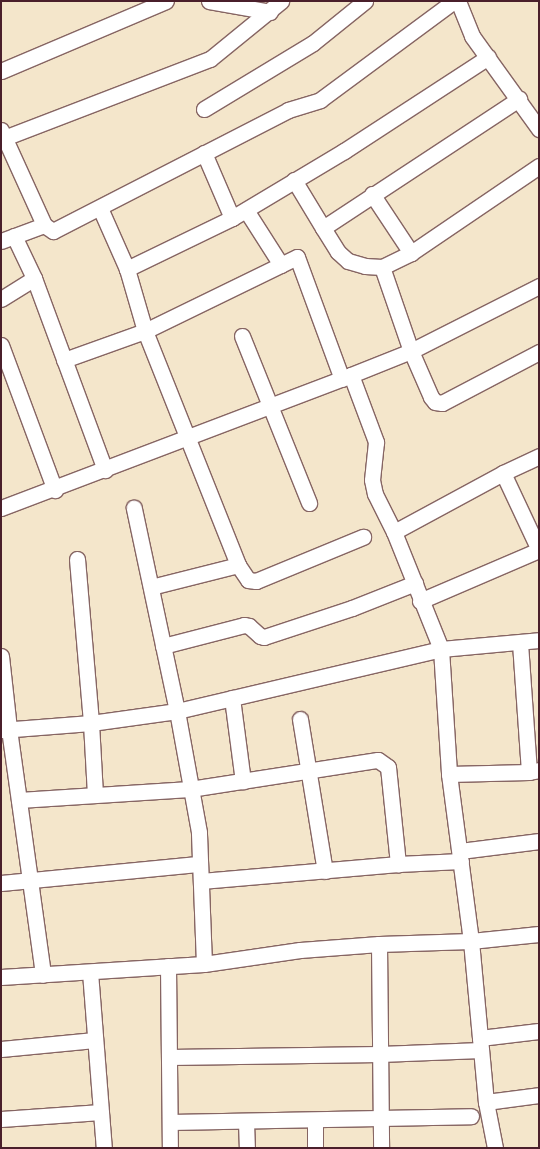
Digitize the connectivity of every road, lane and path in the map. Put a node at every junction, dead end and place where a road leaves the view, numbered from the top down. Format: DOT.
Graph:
graph roads {
  1 [pos="166,1"];
  2 [pos="209,1"];
  3 [pos="365,1"];
  4 [pos="456,1"];
  5 [pos="276,6"];
  6 [pos="488,57"];
  7 [pos="1,71"];
  8 [pos="519,99"];
  9 [pos="204,109"];
  10 [pos="539,129"];
  11 [pos="3,134"];
  12 [pos="204,153"];
  13 [pos="16,166"];
  14 [pos="539,166"];
  15 [pos="1,172"];
  16 [pos="294,180"];
  17 [pos="372,194"];
  18 [pos="100,208"];
  19 [pos="246,210"];
  20 [pos="232,218"];
  21 [pos="44,225"];
  22 [pos="323,228"];
  23 [pos="8,238"];
  24 [pos="411,253"];
  25 [pos="281,265"];
  26 [pos="382,268"];
  27 [pos="127,269"];
  28 [pos="34,278"];
  29 [pos="539,286"];
  30 [pos="1,299"];
  31 [pos="145,332"];
  32 [pos="242,336"];
  33 [pos="1,345"];
  34 [pos="411,351"];
  35 [pos="539,352"];
  36 [pos="64,360"];
  37 [pos="347,377"];
  38 [pos="270,407"];
  39 [pos="188,437"];
  40 [pos="539,456"];
  41 [pos="105,470"];
  42 [pos="503,473"];
  43 [pos="55,490"];
  44 [pos="309,502"];
  45 [pos="1,508"];
  46 [pos="134,508"];
  47 [pos="394,532"];
  48 [pos="363,537"];
  49 [pos="539,550"];
  50 [pos="77,559"];
  51 [pos="238,565"];
  52 [pos="415,583"];
  53 [pos="151,587"];
  54 [pos="420,601"];
  55 [pos="539,640"];
  56 [pos="520,643"];
  57 [pos="163,646"];
  58 [pos="441,649"];
  59 [pos="1,656"];
  60 [pos="232,698"];
  61 [pos="177,711"];
  62 [pos="300,719"];
  63 [pos="91,723"];
  64 [pos="5,730"];
  65 [pos="309,771"];
  66 [pos="534,771"];
  67 [pos="449,774"];
  68 [pos="243,781"];
  69 [pos="190,789"];
  70 [pos="95,794"];
  71 [pos="19,800"];
  72 [pos="539,841"];
  73 [pos="460,856"];
  74 [pos="200,864"];
  75 [pos="398,864"];
  76 [pos="325,871"];
  77 [pos="31,880"];
  78 [pos="201,881"];
  79 [pos="1,882"];
  80 [pos="539,934"];
  81 [pos="471,942"];
  82 [pos="379,944"];
  83 [pos="204,964"];
  84 [pos="168,966"];
  85 [pos="90,972"];
  86 [pos="43,975"];
  87 [pos="1,978"];
  88 [pos="539,1031"];
  89 [pos="95,1040"];
  90 [pos="481,1044"];
  91 [pos="1,1049"];
  92 [pos="380,1054"];
  93 [pos="169,1057"];
  94 [pos="539,1095"];
  95 [pos="486,1102"];
  96 [pos="101,1112"];
  97 [pos="472,1116"];
  98 [pos="380,1118"];
  99 [pos="1,1120"];
  100 [pos="315,1121"];
  101 [pos="170,1122"];
  102 [pos="246,1122"];
  103 [pos="104,1148"];
  104 [pos="170,1148"];
  105 [pos="246,1148"];
  106 [pos="315,1148"];
  107 [pos="381,1148"];
  108 [pos="495,1148"];
  1 -- 7 [label="street"];
  2 -- 5 [label="street"];
  3 -- 9 [label="street"];
  4 -- 6 [label="street"];
  4 -- 12 [label="street"];
  5 -- 11 [label="street"];
  6 -- 8 [label="street"];
  6 -- 16 [label="street"];
  8 -- 10 [label="street"];
  8 -- 17 [label="street"];
  11 -- 13 [label="street"];
  12 -- 18 [label="street"];
  12 -- 20 [label="street"];
  13 -- 15 [label="street"];
  13 -- 21 [label="street"];
  14 -- 24 [label="street"];
  16 -- 19 [label="street"];
  16 -- 22 [label="street"];
  17 -- 22 [label="street"];
  17 -- 24 [label="street"];
  18 -- 21 [label="street"];
  18 -- 27 [label="street"];
  19 -- 20 [label="street"];
  19 -- 25 [label="street"];
  20 -- 27 [label="street"];
  21 -- 23 [label="street"];
  22 -- 26 [label="street"];
  23 -- 28 [label="street"];
  24 -- 26 [label="street"];
  25 -- 31 [label="street"];
  25 -- 37 [label="street"];
  26 -- 34 [label="street"];
  27 -- 31 [label="street"];
  28 -- 30 [label="street"];
  28 -- 36 [label="street"];
  29 -- 34 [label="street"];
  31 -- 36 [label="street"];
  31 -- 39 [label="street"];
  32 -- 38 [label="street"];
  33 -- 43 [label="street"];
  34 -- 35 [label="street"];
  34 -- 37 [label="street"];
  36 -- 41 [label="street"];
  37 -- 38 [label="street"];
  37 -- 47 [label="street"];
  38 -- 39 [label="street"];
  38 -- 44 [label="street"];
  39 -- 41 [label="street"];
  39 -- 51 [label="street"];
  40 -- 42 [label="street"];
  41 -- 43 [label="street"];
  42 -- 47 [label="street"];
  42 -- 49 [label="street"];
  43 -- 45 [label="street"];
  46 -- 53 [label="street"];
  47 -- 52 [label="street"];
  48 -- 51 [label="street"];
  49 -- 54 [label="street"];
  50 -- 63 [label="street"];
  51 -- 53 [label="street"];
  52 -- 54 [label="street"];
  52 -- 57 [label="street"];
  53 -- 57 [label="street"];
  54 -- 58 [label="street"];
  55 -- 56 [label="street"];
  56 -- 58 [label="street"];
  56 -- 66 [label="street"];
  57 -- 61 [label="street"];
  58 -- 60 [label="street"];
  58 -- 67 [label="street"];
  59 -- 64 [label="street"];
  60 -- 61 [label="street"];
  60 -- 68 [label="street"];
  61 -- 63 [label="street"];
  61 -- 69 [label="street"];
  62 -- 65 [label="street"];
  63 -- 64 [label="street"];
  63 -- 70 [label="street"];
  64 -- 71 [label="street"];
  65 -- 68 [label="street"];
  65 -- 75 [label="street"];
  65 -- 76 [label="street"];
  66 -- 67 [label="street"];
  67 -- 73 [label="street"];
  68 -- 69 [label="street"];
  69 -- 70 [label="street"];
  69 -- 74 [label="street"];
  70 -- 71 [label="street"];
  71 -- 77 [label="street"];
  72 -- 73 [label="street"];
  73 -- 75 [label="street"];
  73 -- 81 [label="street"];
  74 -- 77 [label="street"];
  74 -- 78 [label="street"];
  75 -- 76 [label="street"];
  76 -- 78 [label="street"];
  77 -- 79 [label="street"];
  77 -- 86 [label="street"];
  78 -- 83 [label="street"];
  80 -- 81 [label="street"];
  81 -- 82 [label="street"];
  81 -- 90 [label="street"];
  82 -- 83 [label="street"];
  82 -- 92 [label="street"];
  83 -- 84 [label="street"];
  84 -- 85 [label="street"];
  84 -- 93 [label="street"];
  85 -- 86 [label="street"];
  85 -- 89 [label="street"];
  86 -- 87 [label="street"];
  88 -- 90 [label="street"];
  89 -- 91 [label="street"];
  89 -- 96 [label="street"];
  90 -- 92 [label="street"];
  90 -- 95 [label="street"];
  92 -- 93 [label="street"];
  92 -- 98 [label="street"];
  93 -- 101 [label="street"];
  94 -- 95 [label="street"];
  95 -- 108 [label="street"];
  96 -- 99 [label="street"];
  96 -- 103 [label="street"];
  97 -- 98 [label="street"];
  98 -- 100 [label="street"];
  98 -- 107 [label="street"];
  100 -- 102 [label="street"];
  100 -- 106 [label="street"];
  101 -- 102 [label="street"];
  101 -- 104 [label="street"];
  102 -- 105 [label="street"];
}
